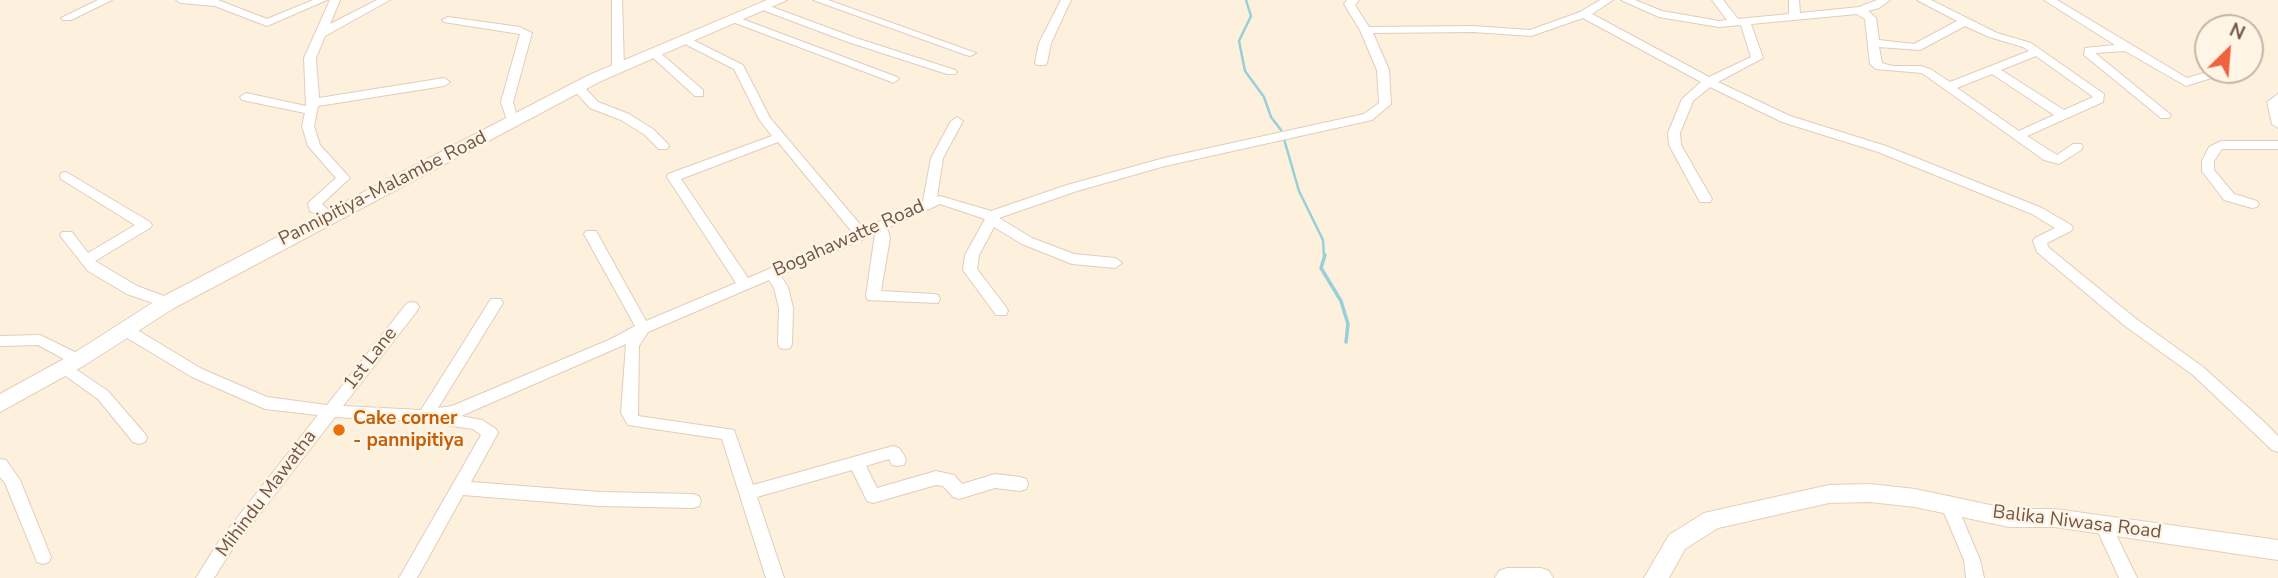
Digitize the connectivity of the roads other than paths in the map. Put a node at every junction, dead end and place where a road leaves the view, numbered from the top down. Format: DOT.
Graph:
graph roads {
  1 [pos="107,0"];
  2 [pos="181,0"];
  3 [pos="322,0"];
  4 [pos="335,0"];
  5 [pos="385,0"];
  6 [pos="617,0"];
  7 [pos="818,0"];
  8 [pos="1066,0"];
  9 [pos="1354,0"];
  10 [pos="1608,0"];
  11 [pos="1626,0"];
  12 [pos="1717,0"];
  13 [pos="1794,0"];
  14 [pos="1885,0"];
  15 [pos="1923,0"];
  16 [pos="2049,0"];
  17 [pos="772,3"];
  18 [pos="1859,10"];
  19 [pos="1584,14"];
  20 [pos="1795,15"];
  21 [pos="67,18"];
  22 [pos="734,19"];
  23 [pos="449,20"];
  24 [pos="1740,22"];
  25 [pos="1964,22"];
  26 [pos="1366,30"];
  27 [pos="322,33"];
  28 [pos="685,40"];
  29 [pos="1873,43"];
  30 [pos="2127,47"];
  31 [pos="2037,52"];
  32 [pos="654,53"];
  33 [pos="970,53"];
  34 [pos="1041,63"];
  35 [pos="618,68"];
  36 [pos="1992,69"];
  37 [pos="951,72"];
  38 [pos="893,79"];
  39 [pos="2194,80"];
  40 [pos="444,82"];
  41 [pos="1709,82"];
  42 [pos="1948,87"];
  43 [pos="578,88"];
  44 [pos="699,93"];
  45 [pos="246,97"];
  46 [pos="2278,98"];
  47 [pos="312,107"];
  48 [pos="2165,115"];
  49 [pos="2063,116"];
  50 [pos="957,121"];
  51 [pos="513,123"];
  52 [pos="2278,124"];
  53 [pos="780,136"];
  54 [pos="2018,136"];
  55 [pos="2278,145"];
  56 [pos="663,146"];
  57 [pos="2077,147"];
  58 [pos="66,176"];
  59 [pos="1705,199"];
  60 [pos="929,203"];
  61 [pos="2252,204"];
  62 [pos="328,216"];
  63 [pos="991,218"];
  64 [pos="880,226"];
  65 [pos="591,234"];
  66 [pos="66,235"];
  67 [pos="862,235"];
  68 [pos="88,259"];
  69 [pos="1115,263"];
  70 [pos="772,274"];
  71 [pos="745,285"];
  72 [pos="933,299"];
  73 [pos="167,303"];
  74 [pos="496,303"];
  75 [pos="412,307"];
  76 [pos="1001,311"];
  77 [pos="643,328"];
  78 [pos="124,329"];
  79 [pos="0,341"];
  80 [pos="785,344"];
  81 [pos="72,364"];
  82 [pos="0,404"];
  83 [pos="330,411"];
  84 [pos="425,416"];
  85 [pos="139,438"];
  86 [pos="2278,446"];
  87 [pos="898,460"];
  88 [pos="856,462"];
  89 [pos="0,465"];
  90 [pos="1020,484"];
  91 [pos="461,488"];
  92 [pos="749,493"];
  93 [pos="693,501"];
  94 [pos="1948,503"];
  95 [pos="2103,525"];
  96 [pos="2278,550"];
  97 [pos="43,557"];
  98 [pos="205,578"];
  99 [pos="408,578"];
  100 [pos="775,578"];
  101 [pos="1507,578"];
  102 [pos="1541,578"];
  103 [pos="1656,578"];
  104 [pos="1975,578"];
  105 [pos="2128,578"];
  1 -- 21 [label="street"];
  2 -- 3 [label="street"];
  4 -- 27 [label="street"];
  5 -- 27 [label="street"];
  6 -- 35 [label="street"];
  7 -- 33 [label="street"];
  8 -- 34 [label="street"];
  9 -- 26 [label="street"];
  10 -- 19 [label="street"];
  11 -- 24 [label="street"];
  12 -- 24 [label="street"];
  13 -- 20 [label="street"];
  14 -- 18 [label="street"];
  15 -- 25 [label="street"];
  16 -- 30 [label="street"];
  17 -- 22 [label="street, Pannipitiya-Malambe Road"];
  17 -- 37 [label="street"];
  18 -- 20 [label="street"];
  18 -- 29 [label="street"];
  19 -- 26 [label="street"];
  19 -- 41 [label="street"];
  20 -- 24 [label="street"];
  22 -- 28 [label="street, Pannipitiya-Malambe Road"];
  22 -- 38 [label="street"];
  23 -- 51 [label="street"];
  24 -- 41 [label="street"];
  25 -- 29 [label="street"];
  25 -- 31 [label="street"];
  26 -- 63 [label="street"];
  27 -- 47 [label="street"];
  28 -- 32 [label="street, Pannipitiya-Malambe Road"];
  28 -- 53 [label="street"];
  29 -- 42 [label="street"];
  30 -- 39 [label="street"];
  30 -- 48 [label="street"];
  31 -- 36 [label="street"];
  31 -- 49 [label="street"];
  32 -- 35 [label="street, Pannipitiya-Malambe Road"];
  32 -- 44 [label="street"];
  35 -- 43 [label="street, Pannipitiya-Malambe Road"];
  36 -- 42 [label="street"];
  36 -- 49 [label="street"];
  40 -- 47 [label="street"];
  41 -- 59 [label="street"];
  41 -- 86 [label="street"];
  42 -- 54 [label="street"];
  43 -- 51 [label="street, Pannipitiya-Malambe Road"];
  43 -- 56 [label="street"];
  45 -- 47 [label="street"];
  46 -- 52 [label="street"];
  47 -- 62 [label="street"];
  49 -- 54 [label="street"];
  50 -- 60 [label="street"];
  51 -- 62 [label="street, Pannipitiya-Malambe Road"];
  53 -- 67 [label="street"];
  53 -- 71 [label="street"];
  54 -- 57 [label="street"];
  55 -- 61 [label="street"];
  58 -- 68 [label="street"];
  60 -- 63 [label="street, Bogahawatte Road"];
  60 -- 64 [label="street, Bogahawatte Road"];
  62 -- 73 [label="street, Pannipitiya-Malambe Road"];
  63 -- 69 [label="street, Bogahawatte Road"];
  63 -- 76 [label="street"];
  64 -- 67 [label="street, Bogahawatte Road"];
  64 -- 72 [label="street"];
  65 -- 77 [label="street"];
  66 -- 68 [label="street"];
  67 -- 70 [label="street, Bogahawatte Road"];
  68 -- 73 [label="street"];
  70 -- 71 [label="street, Bogahawatte Road"];
  70 -- 80 [label="street"];
  71 -- 77 [label="street, Bogahawatte Road"];
  73 -- 78 [label="street, Pannipitiya-Malambe Road"];
  74 -- 84 [label="street"];
  75 -- 83 [label="street, 1st Lane"];
  77 -- 84 [label="street, Bogahawatte Road"];
  77 -- 92 [label="street"];
  78 -- 81 [label="street, Pannipitiya-Malambe Road"];
  78 -- 83 [label="street, Bogahawatte Road"];
  79 -- 81 [label="street"];
  81 -- 82 [label="street, Pannipitiya-Malambe Road"];
  81 -- 85 [label="street"];
  83 -- 84 [label="street, Bogahawatte Road"];
  83 -- 98 [label="street, Mihindu Mawatha"];
  84 -- 91 [label="street"];
  87 -- 88 [label="street"];
  88 -- 90 [label="street"];
  88 -- 92 [label="street"];
  89 -- 97 [label="street"];
  91 -- 93 [label="street"];
  91 -- 99 [label="street"];
  92 -- 100 [label="street"];
  94 -- 95 [label="street, Balika Niwasa Road"];
  94 -- 103 [label="street, Balika Niwasa Road"];
  94 -- 104 [label="street"];
  95 -- 96 [label="street, Balika Niwasa Road"];
  95 -- 105 [label="street"];
  101 -- 102 [label="street"];
}
